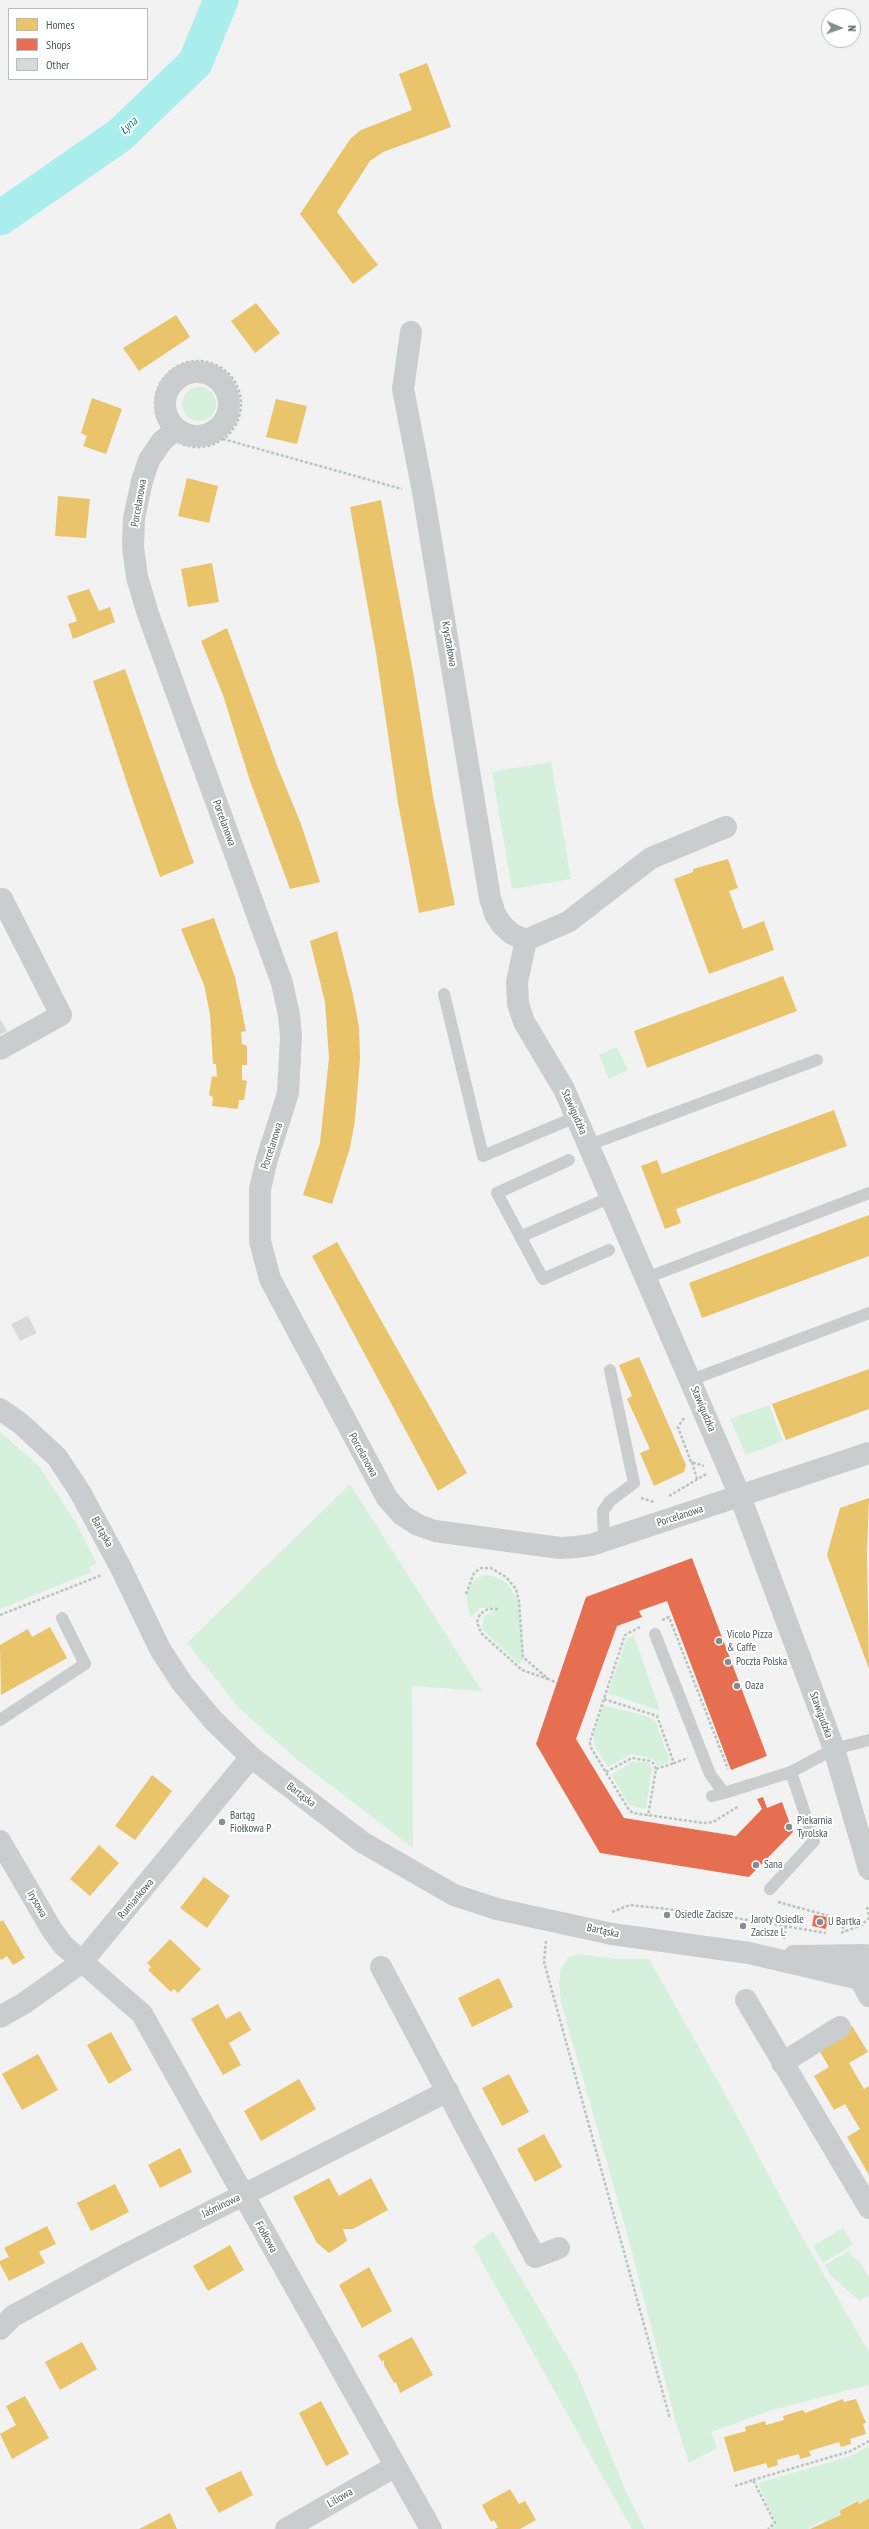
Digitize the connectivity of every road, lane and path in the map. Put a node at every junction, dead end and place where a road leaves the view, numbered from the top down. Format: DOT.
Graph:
graph roads {
  1 [pos="411,332"];
  2 [pos="169,434"];
  3 [pos="223,439"];
  4 [pos="423,492"];
  5 [pos="726,827"];
  6 [pos="0,900"];
  7 [pos="526,940"];
  8 [pos="444,994"];
  9 [pos="0,1049"];
  10 [pos="817,1060"];
  11 [pos="576,1117"];
  12 [pos="589,1145"];
  13 [pos="568,1160"];
  14 [pos="869,1193"];
  15 [pos="611,1197"];
  16 [pos="520,1237"];
  17 [pos="609,1250"];
  18 [pos="646,1278"];
  19 [pos="869,1313"];
  20 [pos="610,1370"];
  21 [pos="691,1380"];
  22 [pos="0,1409"];
  23 [pos="686,1415"];
  24 [pos="869,1453"];
  25 [pos="691,1462"];
  26 [pos="706,1467"];
  27 [pos="713,1469"];
  28 [pos="697,1479"];
  29 [pos="740,1496"];
  30 [pos="666,1498"];
  31 [pos="604,1541"];
  32 [pos="122,1568"];
  33 [pos="466,1594"];
  34 [pos="498,1609"];
  35 [pos="0,1616"];
  36 [pos="62,1618"];
  37 [pos="655,1634"];
  38 [pos="548,1679"];
  39 [pos="557,1683"];
  40 [pos="604,1699"];
  41 [pos="0,1720"];
  42 [pos="869,1740"];
  43 [pos="834,1750"];
  44 [pos="702,1754"];
  45 [pos="251,1757"];
  46 [pos="674,1763"];
  47 [pos="656,1769"];
  48 [pos="606,1772"];
  49 [pos="791,1772"];
  50 [pos="724,1793"];
  51 [pos="712,1796"];
  52 [pos="648,1816"];
  53 [pos="0,1841"];
  54 [pos="869,1869"];
  55 [pos="773,1895"];
  56 [pos="867,1907"];
  57 [pos="608,1914"];
  58 [pos="869,1916"];
  59 [pos="548,1921"];
  60 [pos="786,1926"];
  61 [pos="846,1931"];
  62 [pos="831,1934"];
  63 [pos="835,1934"];
  64 [pos="783,1945"];
  65 [pos="867,1953"];
  66 [pos="763,1956"];
  67 [pos="82,1962"];
  68 [pos="381,1967"];
  69 [pos="864,1988"];
  70 [pos="746,2000"];
  71 [pos="0,2017"];
  72 [pos="840,2027"];
  73 [pos="782,2063"];
  74 [pos="448,2091"];
  75 [pos="243,2195"];
  76 [pos="869,2208"];
  77 [pos="558,2248"];
  78 [pos="0,2329"];
  79 [pos="670,2419"];
  80 [pos="869,2441"];
  81 [pos="394,2467"];
  82 [pos="753,2480"];
  83 [pos="735,2486"];
  84 [pos="286,2529"];
  85 [pos="431,2529"];
  86 [pos="768,2529"];
  1 -- 4 [label="street, Kryształowa"];
  2 -- 3 [label="path"];
  2 -- 3 [label="path"];
  2 -- 31 [label="street, Porcelanowa"];
  3 -- 4 [label="path"];
  4 -- 7 [label="street, Kryształowa"];
  5 -- 7 [label="street"];
  6 -- 9 [label="street"];
  7 -- 11 [label="street, Stawigudzka"];
  8 -- 11 [label="lane"];
  10 -- 12 [label="lane"];
  11 -- 12 [label="street, Stawigudzka"];
  12 -- 15 [label="street, Stawigudzka"];
  13 -- 16 [label="lane"];
  14 -- 18 [label="lane"];
  15 -- 16 [label="lane"];
  15 -- 18 [label="street, Stawigudzka"];
  16 -- 17 [label="lane"];
  18 -- 21 [label="street, Stawigudzka"];
  19 -- 21 [label="lane"];
  20 -- 31 [label="lane"];
  21 -- 29 [label="street, Stawigudzka"];
  22 -- 32 [label="street, Bartąska"];
  23 -- 25 [label="path"];
  24 -- 29 [label="street"];
  25 -- 26 [label="path"];
  25 -- 28 [label="path"];
  27 -- 28 [label="path"];
  28 -- 30 [label="path"];
  29 -- 31 [label="street, Porcelanowa"];
  29 -- 43 [label="street, Stawigudzka"];
  32 -- 35 [label="path"];
  32 -- 45 [label="street, Bartąska"];
  33 -- 38 [label="path"];
  34 -- 38 [label="path"];
  36 -- 41 [label="lane"];
  37 -- 44 [label="lane"];
  38 -- 39 [label="path"];
  40 -- 46 [label="path"];
  42 -- 43 [label="lane"];
  43 -- 49 [label="lane"];
  43 -- 54 [label="street, Stawigudzka"];
  44 -- 46 [label="path"];
  44 -- 50 [label="lane"];
  45 -- 59 [label="street, Bartąska"];
  45 -- 67 [label="street, Rumiankowa"];
  46 -- 47 [label="path"];
  47 -- 48 [label="path"];
  47 -- 52 [label="path"];
  49 -- 50 [label="lane"];
  49 -- 55 [label="lane"];
  50 -- 51 [label="lane"];
  53 -- 67 [label="street, Irysowa"];
  55 -- 61 [label="path"];
  56 -- 58 [label="path"];
  57 -- 60 [label="path"];
  58 -- 61 [label="path"];
  59 -- 66 [label="street, Bartąska"];
  59 -- 79 [label="path"];
  60 -- 62 [label="path"];
  60 -- 64 [label="path"];
  61 -- 63 [label="path"];
  65 -- 66 [label="street, Bartąska"];
  65 -- 69 [label="street, Bartąska"];
  66 -- 69 [label="street, Bartąska"];
  67 -- 71 [label="street, Rumiankowa"];
  67 -- 75 [label="street, Fiołkowa"];
  68 -- 74 [label="street"];
  70 -- 73 [label="street"];
  72 -- 73 [label="street"];
  73 -- 76 [label="street"];
  74 -- 75 [label="street, Jaśminowa"];
  74 -- 77 [label="street"];
  75 -- 78 [label="street, Jaśminowa"];
  75 -- 81 [label="street, Fiołkowa"];
  80 -- 82 [label="path"];
  81 -- 84 [label="street, Liliowa"];
  81 -- 85 [label="street, Fiołkowa"];
  82 -- 83 [label="path"];
  82 -- 86 [label="path"];
}
